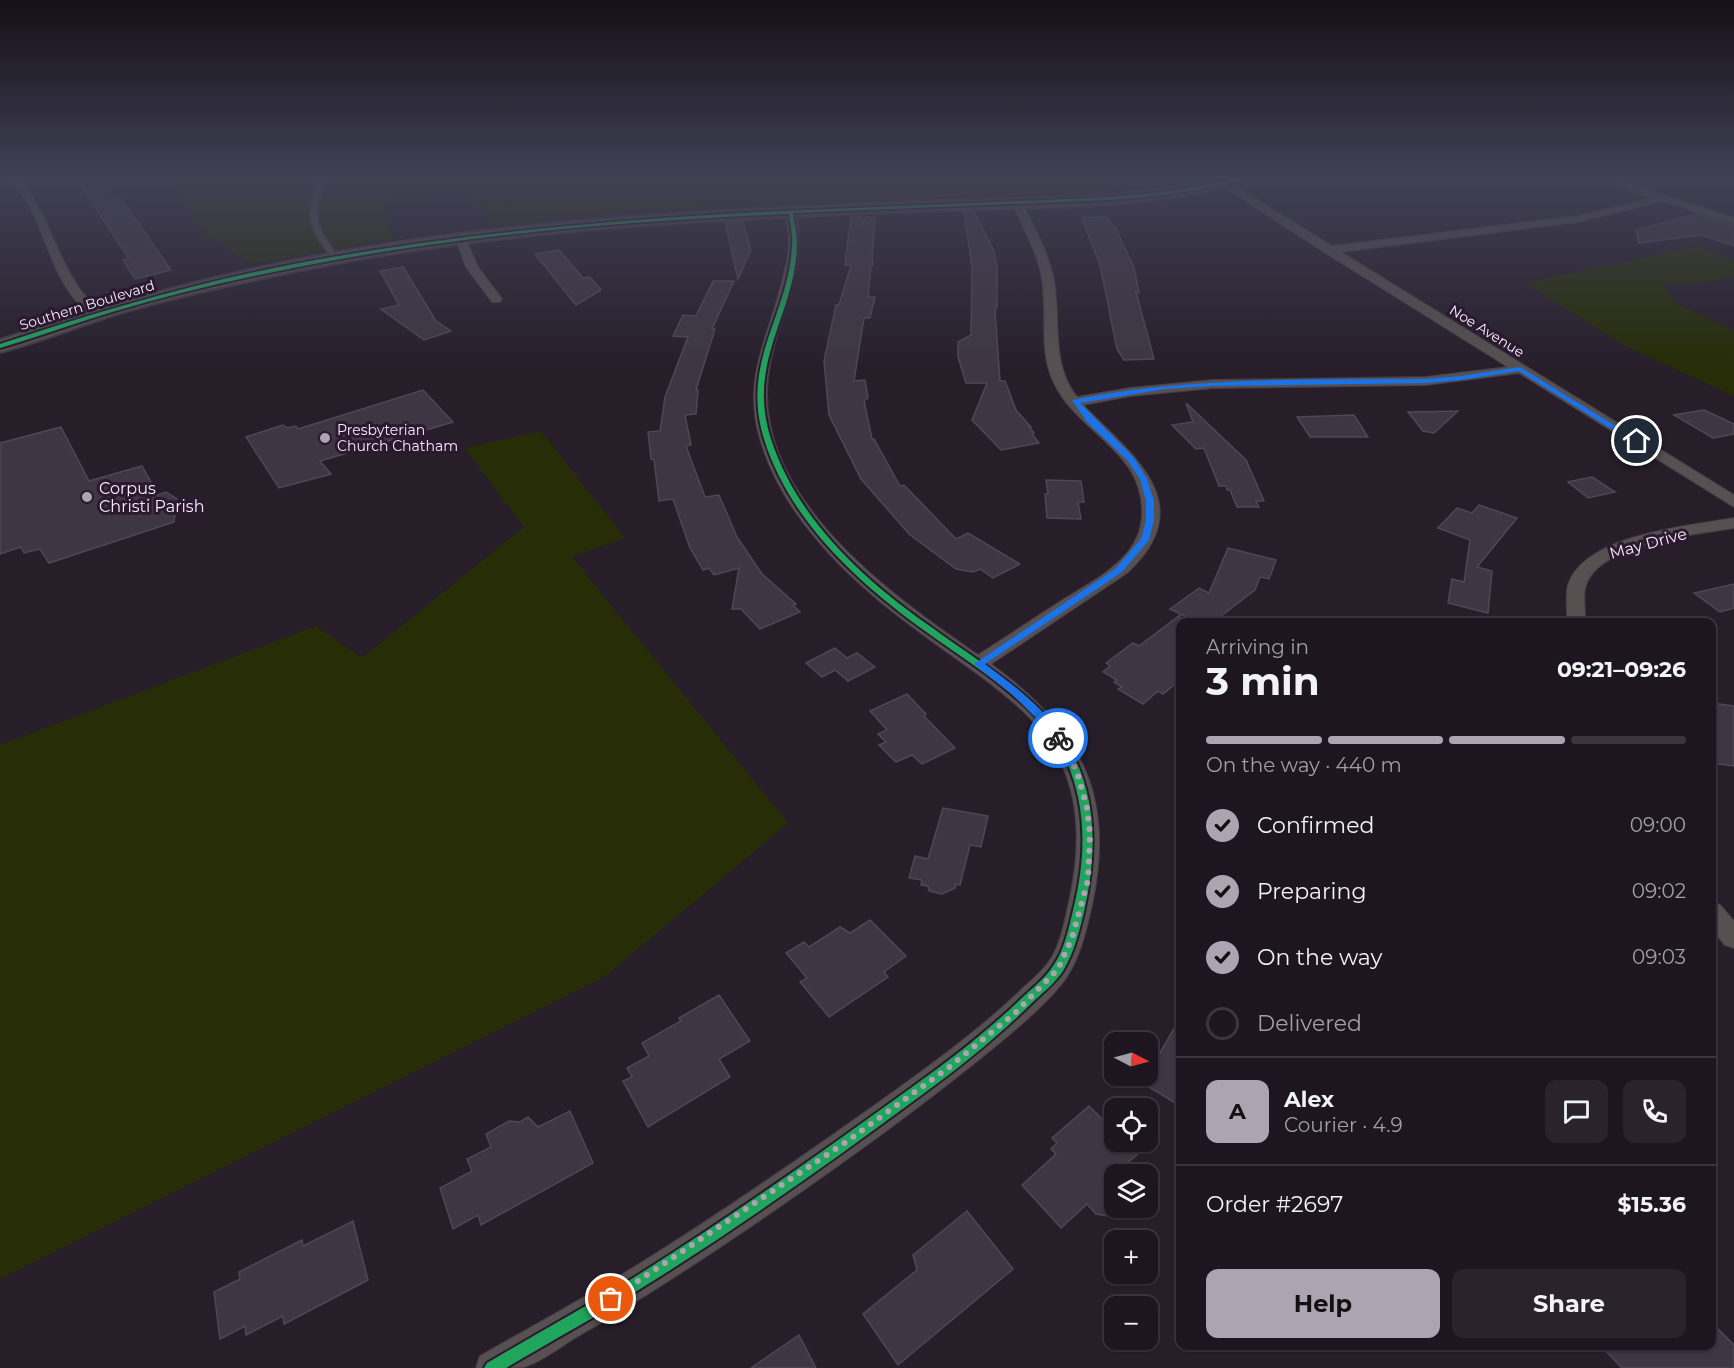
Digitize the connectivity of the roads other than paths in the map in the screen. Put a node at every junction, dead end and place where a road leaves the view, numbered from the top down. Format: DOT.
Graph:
graph roads {
  1 [pos="50,239"];
  2 [pos="323,239"];
  3 [pos="472,239"];
  4 [pos="795,239"];
  5 [pos="1035,239"];
  6 [pos="1311,239"];
  7 [pos="1418,239"];
  8 [pos="461,240"];
  9 [pos="1328,250"];
  10 [pos="337,260"];
  11 [pos="496,299"];
  12 [pos="98,314"];
  13 [pos="0,346"];
  14 [pos="1520,369"];
  15 [pos="1075,402"];
  16 [pos="1734,502"];
  17 [pos="1734,523"];
  18 [pos="1576,618"];
  19 [pos="978,664"];
  20 [pos="1716,917"];
  21 [pos="1734,938"];
  22 [pos="492,1368"];
  1 -- 12 [label="street"];
  2 -- 10 [label="lane"];
  3 -- 8 [label="main road, Southern Boulevard"];
  4 -- 19 [label="street"];
  5 -- 15 [label="street"];
  6 -- 9 [label="street, Noe Avenue"];
  7 -- 9 [label="street"];
  8 -- 10 [label="main road, Southern Boulevard"];
  8 -- 11 [label="street"];
  9 -- 14 [label="street, Noe Avenue"];
  10 -- 12 [label="main road, Southern Boulevard"];
  12 -- 13 [label="main road, Southern Boulevard"];
  14 -- 15 [label="street"];
  14 -- 16 [label="street, Noe Avenue"];
  15 -- 19 [label="street"];
  17 -- 18 [label="street, May Drive"];
  19 -- 22 [label="street"];
  20 -- 21 [label="street"];
}
